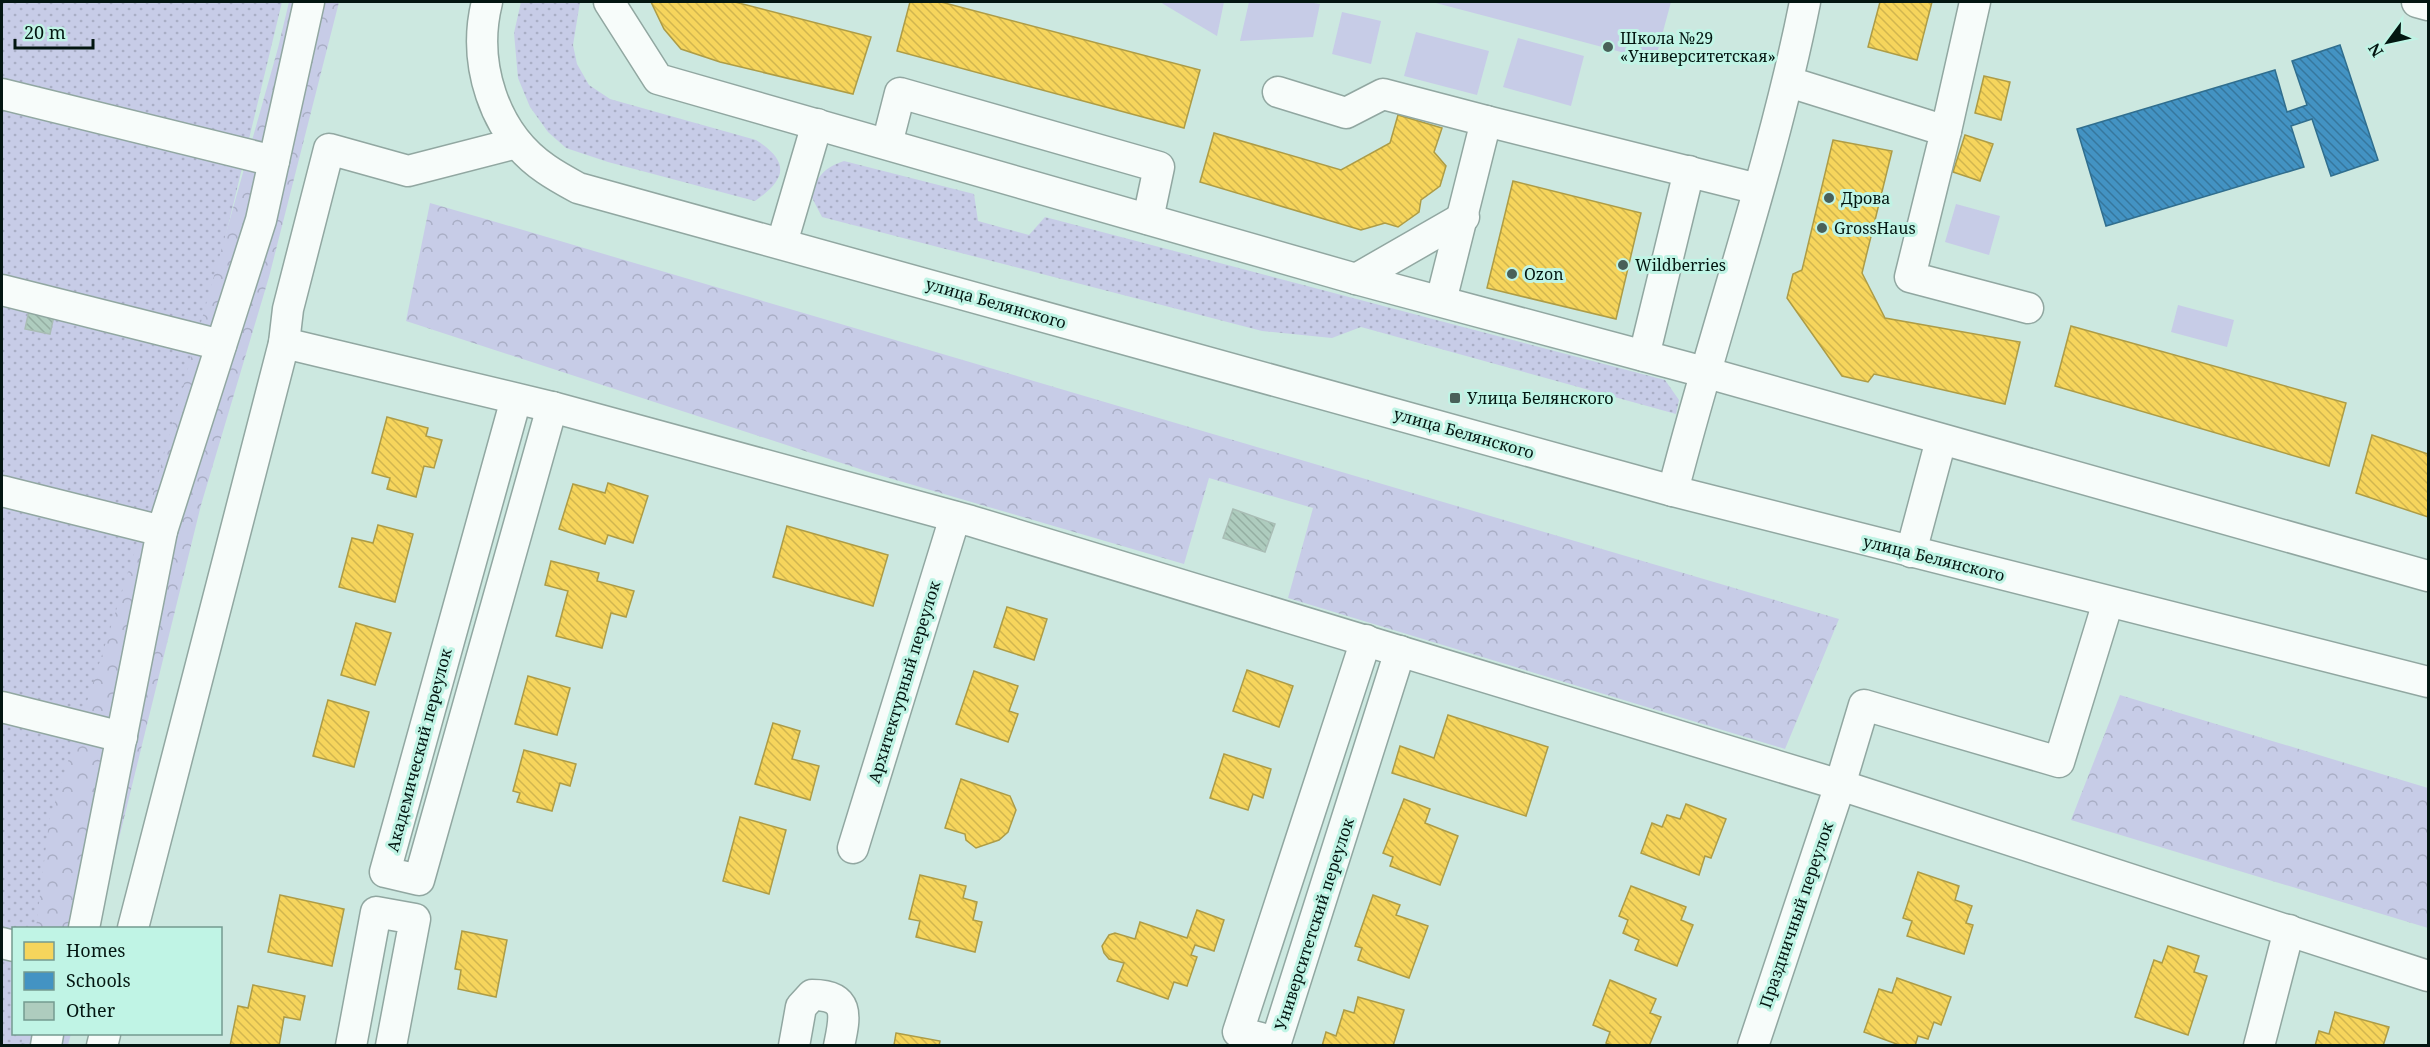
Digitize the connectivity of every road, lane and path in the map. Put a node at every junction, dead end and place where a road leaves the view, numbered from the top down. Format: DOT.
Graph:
graph roads {
  1 [pos="309,2"];
  2 [pos="487,2"];
  3 [pos="609,2"];
  4 [pos="1805,2"];
  5 [pos="1975,2"];
  6 [pos="2417,2"];
  7 [pos="2428,5"];
  8 [pos="1789,82"];
  9 [pos="1278,92"];
  10 [pos="2,94"];
  11 [pos="1486,121"];
  12 [pos="817,124"];
  13 [pos="1946,131"];
  14 [pos="518,143"];
  15 [pos="886,144"];
  16 [pos="274,161"];
  17 [pos="1689,171"];
  18 [pos="1758,189"];
  19 [pos="1464,217"];
  20 [pos="1148,219"];
  21 [pos="782,243"];
  22 [pos="1356,279"];
  23 [pos="2,290"];
  24 [pos="1441,301"];
  25 [pos="2028,308"];
  26 [pos="284,343"];
  27 [pos="221,345"];
  28 [pos="1644,356"];
  29 [pos="1704,372"];
  30 [pos="516,399"];
  31 [pos="552,407"];
  32 [pos="1941,440"];
  33 [pos="2,491"];
  34 [pos="1673,491"];
  35 [pos="955,517"];
  36 [pos="162,531"];
  37 [pos="1911,552"];
  38 [pos="2428,576"];
  39 [pos="2108,602"];
  40 [pos="1366,640"];
  41 [pos="1401,651"];
  42 [pos="2428,682"];
  43 [pos="2,707"];
  44 [pos="122,737"];
  45 [pos="1840,784"];
  46 [pos="854,848"];
  47 [pos="84,927"];
  48 [pos="132,927"];
  49 [pos="2289,930"];
  50 [pos="2428,976"];
  51 [pos="351,1046"];
  52 [pos="391,1046"];
  53 [pos="794,1046"];
  54 [pos="839,1046"];
  55 [pos="1753,1046"];
  56 [pos="2259,1046"];
  1 -- 16 [label="street"];
  2 -- 14 [label="street, улица Белянского"];
  3 -- 12 [label="street"];
  4 -- 8 [label="street"];
  5 -- 13 [label="street"];
  6 -- 7 [label="street"];
  8 -- 13 [label="street"];
  8 -- 18 [label="street"];
  9 -- 11 [label="street"];
  10 -- 16 [label="street"];
  11 -- 17 [label="street"];
  11 -- 19 [label="street"];
  12 -- 15 [label="street"];
  12 -- 21 [label="street"];
  13 -- 25 [label="street"];
  14 -- 21 [label="street, улица Белянского"];
  14 -- 26 [label="street"];
  15 -- 20 [label="street"];
  15 -- 20 [label="street"];
  16 -- 27 [label="street"];
  17 -- 18 [label="street"];
  17 -- 28 [label="street"];
  18 -- 29 [label="street"];
  19 -- 22 [label="street"];
  19 -- 24 [label="street"];
  20 -- 22 [label="street"];
  21 -- 34 [label="street, улица Белянского"];
  22 -- 24 [label="street"];
  23 -- 27 [label="street"];
  24 -- 28 [label="street"];
  26 -- 30 [label="street"];
  26 -- 48 [label="street"];
  27 -- 36 [label="street"];
  28 -- 29 [label="street"];
  29 -- 32 [label="street"];
  29 -- 34 [label="street"];
  30 -- 31 [label="street"];
  30 -- 31 [label="street, Академический переулок"];
  31 -- 35 [label="street"];
  32 -- 37 [label="street"];
  32 -- 38 [label="street"];
  33 -- 36 [label="street"];
  34 -- 37 [label="street, улица Белянского"];
  35 -- 40 [label="street"];
  35 -- 46 [label="street, Архитектурный переулок"];
  36 -- 44 [label="street"];
  37 -- 39 [label="street, улица Белянского"];
  39 -- 42 [label="street, улица Белянского"];
  39 -- 45 [label="street, Праздничный переулок"];
  40 -- 41 [label="street"];
  40 -- 41 [label="street, Университетский переулок"];
  41 -- 45 [label="street"];
  43 -- 44 [label="street"];
  44 -- 47 [label="street"];
  45 -- 49 [label="street"];
  45 -- 55 [label="street, Праздничный переулок"];
  49 -- 50 [label="street"];
  49 -- 56 [label="street"];
  51 -- 52 [label="street"];
  53 -- 54 [label="street"];
}
